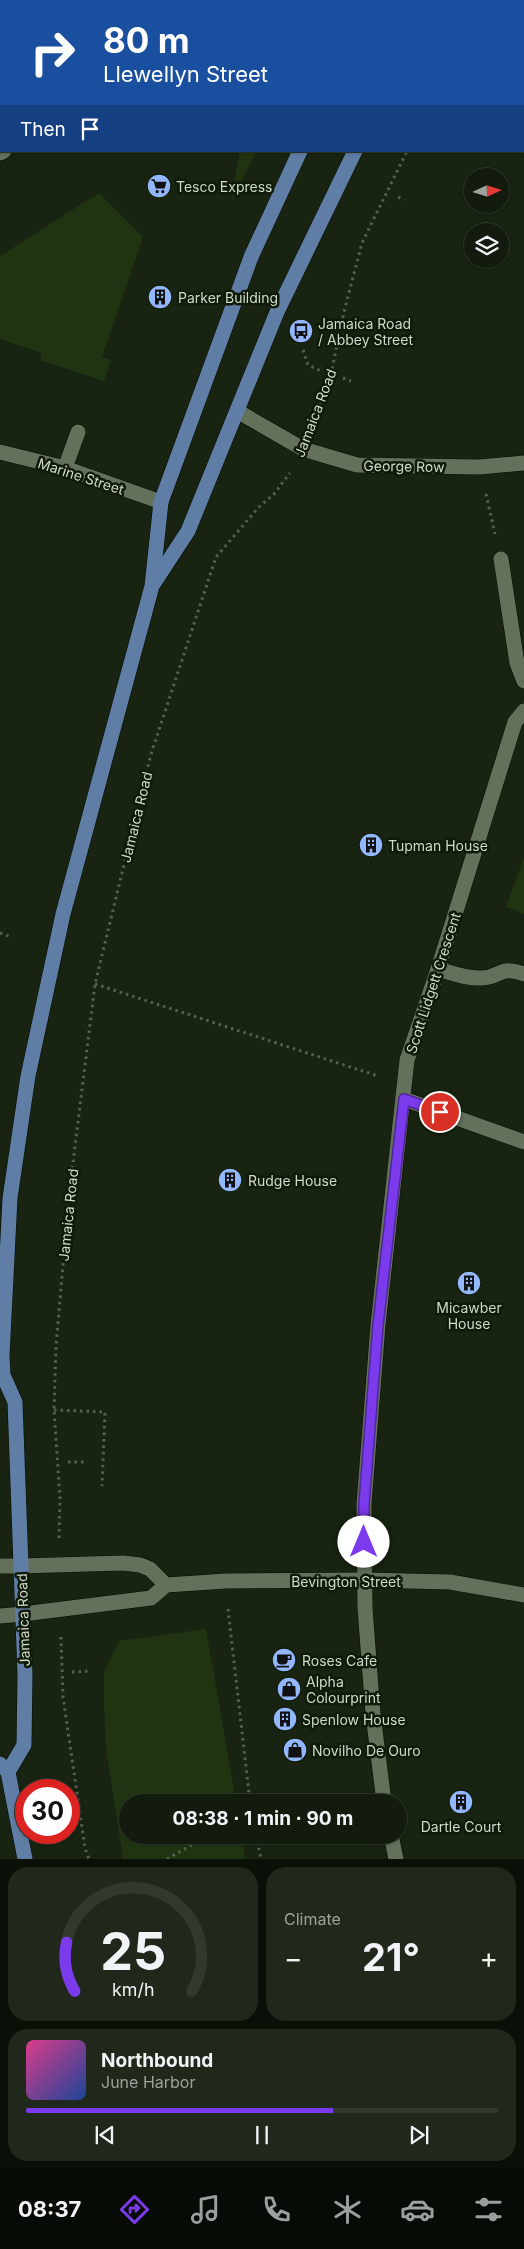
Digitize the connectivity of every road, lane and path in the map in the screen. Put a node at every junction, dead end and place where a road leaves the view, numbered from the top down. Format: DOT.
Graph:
graph roads {
  1 [pos="300,152"];
  2 [pos="355,152"];
  3 [pos="407,152"];
  4 [pos="398,197"];
  5 [pos="404,200"];
  6 [pos="303,350"];
  7 [pos="321,371"];
  8 [pos="344,378"];
  9 [pos="351,381"];
  10 [pos="237,411"];
  11 [pos="78,432"];
  12 [pos="303,449"];
  13 [pos="0,452"];
  14 [pos="524,463"];
  15 [pos="479,467"];
  16 [pos="65,468"];
  17 [pos="161,502"];
  18 [pos="501,559"];
  19 [pos="152,586"];
  20 [pos="524,682"];
  21 [pos="524,712"];
  22 [pos="0,933"];
  23 [pos="9,936"];
  24 [pos="438,969"];
  25 [pos="524,974"];
  26 [pos="94,984"];
  27 [pos="405,1092"];
  28 [pos="524,1142"];
  29 [pos="2,1377"];
  30 [pos="54,1410"];
  31 [pos="68,1462"];
  32 [pos="84,1462"];
  33 [pos="102,1486"];
  34 [pos="59,1538"];
  35 [pos="0,1566"];
  36 [pos="20,1566"];
  37 [pos="364,1580"];
  38 [pos="226,1581"];
  39 [pos="166,1585"];
  40 [pos="524,1595"];
  41 [pos="23,1614"];
  42 [pos="0,1616"];
  43 [pos="60,1658"];
  44 [pos="90,1671"];
  45 [pos="72,1672"];
  46 [pos="4,1768"];
  47 [pos="249,1794"];
  48 [pos="383,1794"];
  49 [pos="193,1844"];
  50 [pos="258,1844"];
  51 [pos="393,1844"];
  52 [pos="24,1859"];
  53 [pos="89,1859"];
  54 [pos="167,1859"];
  55 [pos="261,1859"];
  56 [pos="396,1859"];
  1 -- 17 [label="main road, Jamaica Road"];
  2 -- 10 [label="main road, Jamaica Road"];
  3 -- 12 [label="path, Jamaica Road"];
  4 -- 5 [label="path"];
  6 -- 7 [label="path"];
  8 -- 9 [label="path"];
  10 -- 12 [label="street, George Row"];
  10 -- 19 [label="main road, Jamaica Road"];
  11 -- 16 [label="street"];
  12 -- 15 [label="street, George Row"];
  12 -- 26 [label="path, Jamaica Road"];
  13 -- 16 [label="street, Marine Street"];
  14 -- 15 [label="street, George Row"];
  15 -- 18 [label="path"];
  16 -- 17 [label="street, Marine Street"];
  17 -- 19 [label="main road, Jamaica Road"];
  18 -- 20 [label="street"];
  19 -- 29 [label="main road, Jamaica Road"];
  21 -- 24 [label="street, Scott Lidgett Crescent"];
  22 -- 23 [label="path"];
  24 -- 25 [label="street"];
  24 -- 27 [label="street, Scott Lidgett Crescent"];
  26 -- 27 [label="path"];
  26 -- 30 [label="path, Jamaica Road"];
  27 -- 28 [label="street"];
  27 -- 37 [label="street, Scott Lidgett Crescent"];
  29 -- 36 [label="main road, Jamaica Road"];
  30 -- 33 [label="path"];
  30 -- 34 [label="path, Jamaica Road"];
  31 -- 32 [label="path"];
  35 -- 36 [label="street"];
  36 -- 39 [label="street"];
  36 -- 41 [label="main road, Jamaica Road"];
  37 -- 38 [label="street, Bevington Street"];
  37 -- 40 [label="street, Bevington Street"];
  37 -- 48 [label="street, Scott Lidgett Crescent"];
  38 -- 39 [label="street, Bevington Street"];
  38 -- 47 [label="path"];
  39 -- 41 [label="street"];
  41 -- 42 [label="street"];
  41 -- 46 [label="main road, Jamaica Road"];
  43 -- 53 [label="path"];
  44 -- 45 [label="path"];
  46 -- 52 [label="main road, Jamaica Road"];
  49 -- 54 [label="path"];
  50 -- 55 [label="path"];
  51 -- 56 [label="street"];
}
